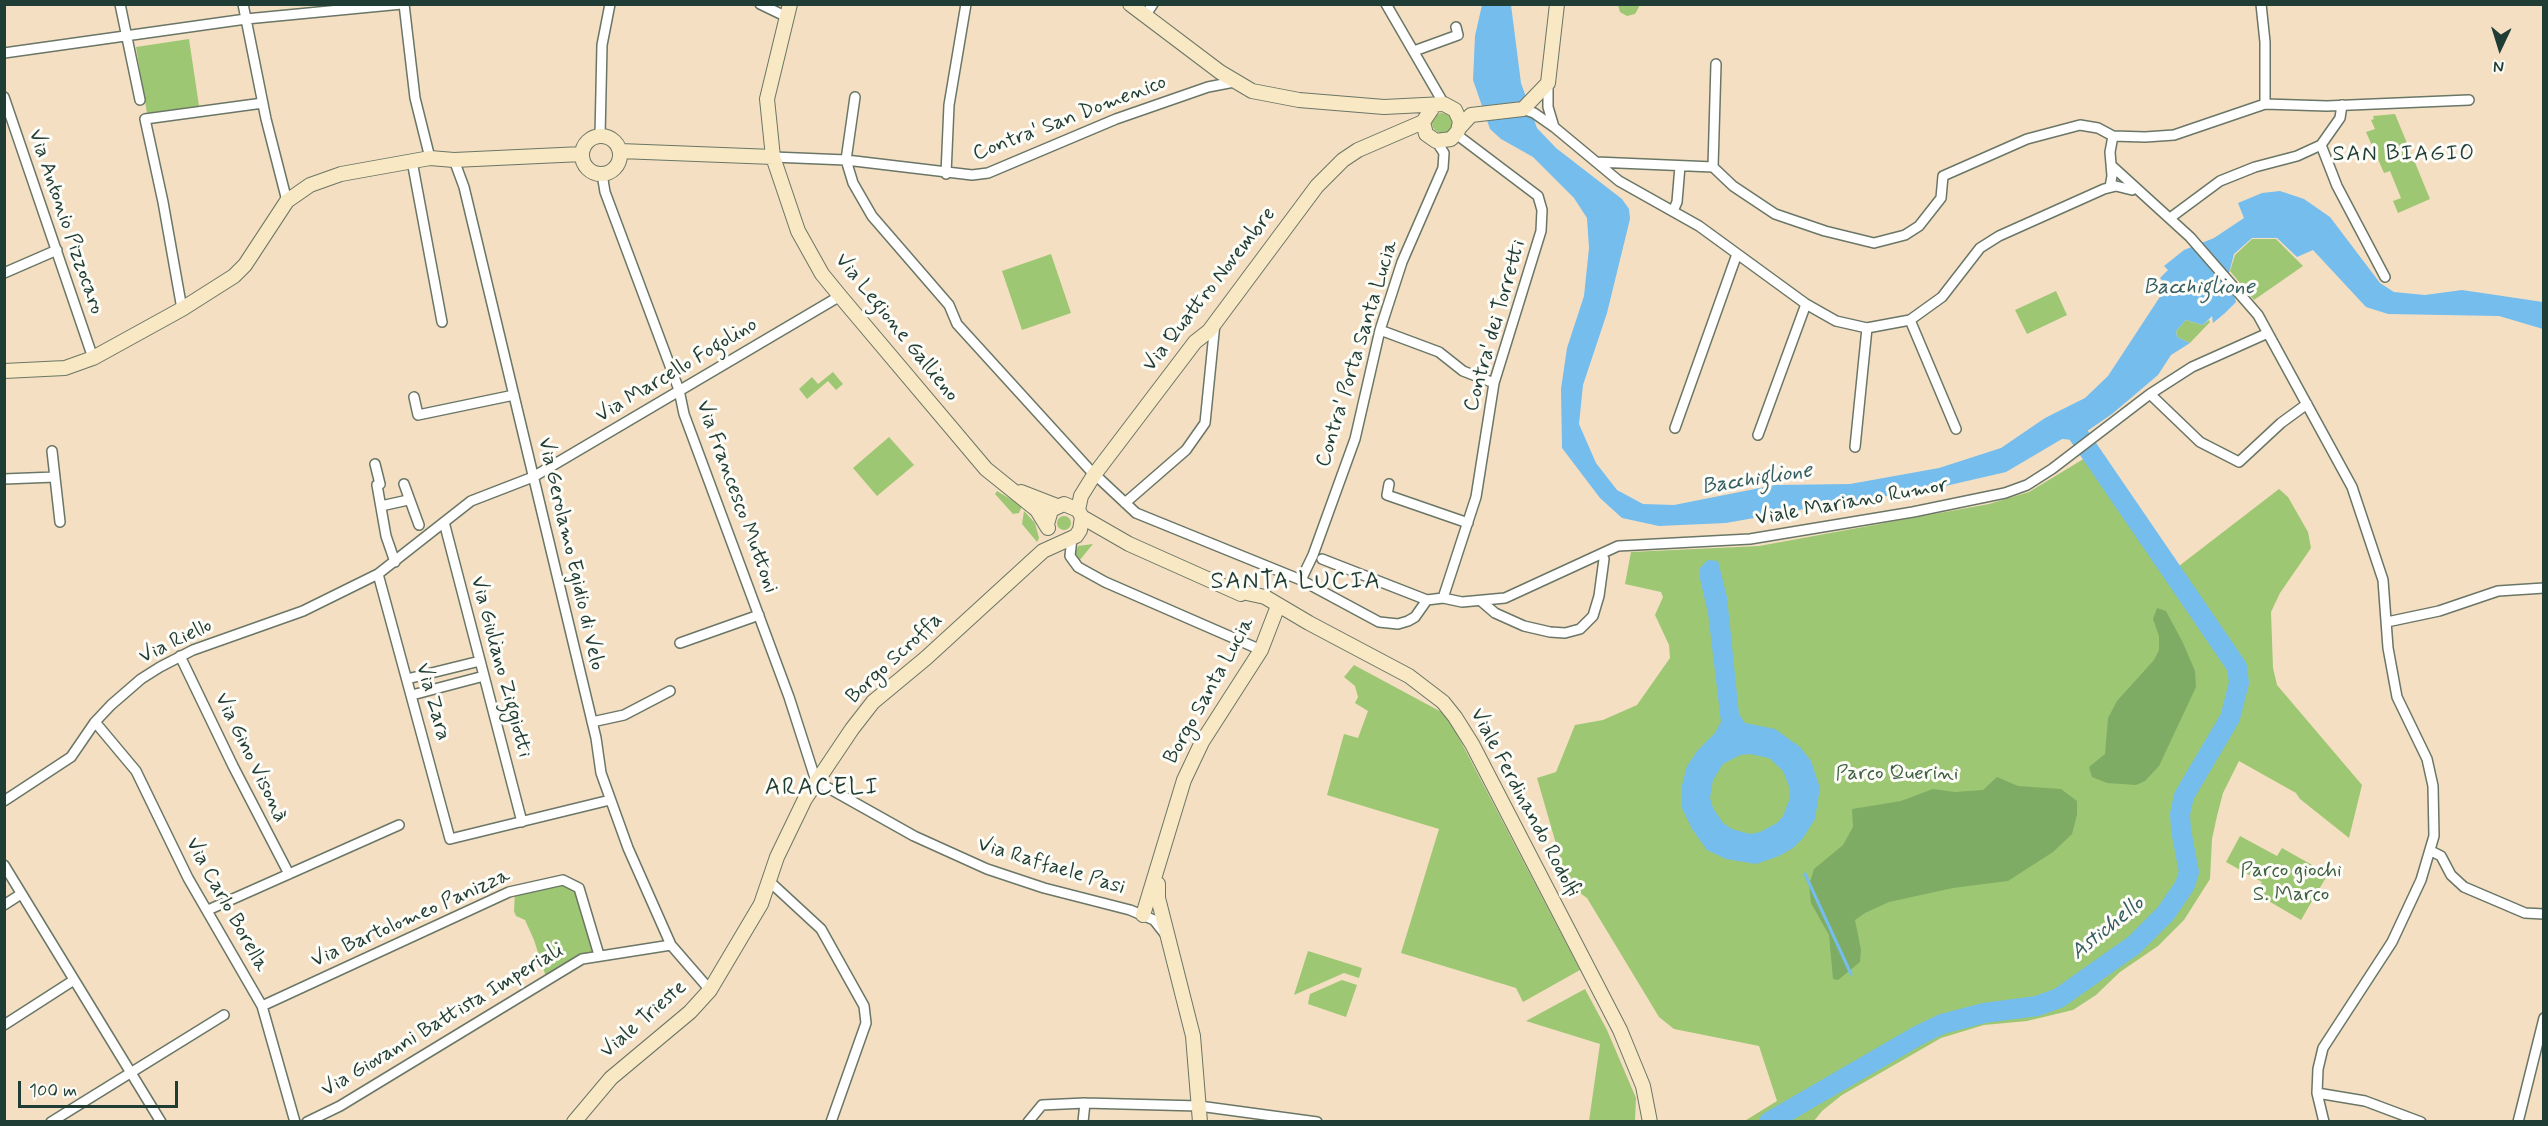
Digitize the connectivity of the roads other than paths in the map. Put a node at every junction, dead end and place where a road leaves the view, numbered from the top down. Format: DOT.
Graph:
graph roads {
  1 [pos="120,4"];
  2 [pos="243,4"];
  3 [pos="403,4"];
  4 [pos="610,4"];
  5 [pos="760,4"];
  6 [pos="966,4"];
  7 [pos="1130,4"];
  8 [pos="1386,4"];
  9 [pos="1557,4"];
  10 [pos="2261,4"];
  11 [pos="1149,10"];
  12 [pos="788,11"];
  13 [pos="246,19"];
  14 [pos="1456,27"];
  15 [pos="126,36"];
  16 [pos="1414,51"];
  17 [pos="4,53"];
  18 [pos="1716,64"];
  19 [pos="1234,82"];
  20 [pos="1548,83"];
  21 [pos="4,97"];
  22 [pos="855,97"];
  23 [pos="140,100"];
  24 [pos="2469,100"];
  25 [pos="263,103"];
  26 [pos="2265,104"];
  27 [pos="2342,105"];
  28 [pos="1530,107"];
  29 [pos="1435,111"];
  30 [pos="1463,122"];
  31 [pos="1554,127"];
  32 [pos="600,136"];
  33 [pos="2114,136"];
  34 [pos="1386,138"];
  35 [pos="1433,140"];
  36 [pos="2321,145"];
  37 [pos="620,152"];
  38 [pos="582,154"];
  39 [pos="773,157"];
  40 [pos="430,158"];
  41 [pos="454,160"];
  42 [pos="846,160"];
  43 [pos="412,161"];
  44 [pos="1595,162"];
  45 [pos="1631,165"];
  46 [pos="1680,166"];
  47 [pos="2112,166"];
  48 [pos="1713,168"];
  49 [pos="602,174"];
  50 [pos="946,174"];
  51 [pos="1619,181"];
  52 [pos="2110,187"];
  53 [pos="2137,192"];
  54 [pos="287,201"];
  55 [pos="1673,211"];
  56 [pos="2170,218"];
  57 [pos="57,250"];
  58 [pos="1737,254"];
  59 [pos="4,273"];
  60 [pos="2385,278"];
  61 [pos="840,296"];
  62 [pos="1806,304"];
  63 [pos="182,309"];
  64 [pos="1910,320"];
  65 [pos="442,322"];
  66 [pos="1215,322"];
  67 [pos="1867,328"];
  68 [pos="1380,330"];
  69 [pos="2268,333"];
  70 [pos="1195,342"];
  71 [pos="1212,350"];
  72 [pos="93,358"];
  73 [pos="4,371"];
  74 [pos="1494,383"];
  75 [pos="679,390"];
  76 [pos="2150,394"];
  77 [pos="513,395"];
  78 [pos="414,397"];
  79 [pos="2307,404"];
  80 [pos="1675,428"];
  81 [pos="1956,429"];
  82 [pos="1758,435"];
  83 [pos="1855,447"];
  84 [pos="52,452"];
  85 [pos="375,464"];
  86 [pos="1095,475"];
  87 [pos="55,477"];
  88 [pos="533,477"];
  89 [pos="4,480"];
  90 [pos="404,484"];
  91 [pos="1389,484"];
  92 [pos="1005,486"];
  93 [pos="1086,487"];
  94 [pos="408,500"];
  95 [pos="1125,503"];
  96 [pos="1061,505"];
  97 [pos="381,506"];
  98 [pos="1080,514"];
  99 [pos="60,522"];
  100 [pos="444,522"];
  101 [pos="1468,523"];
  102 [pos="419,525"];
  103 [pos="1048,527"];
  104 [pos="1070,538"];
  105 [pos="1129,544"];
  106 [pos="1043,551"];
  107 [pos="1322,559"];
  108 [pos="1604,559"];
  109 [pos="395,562"];
  110 [pos="378,574"];
  111 [pos="1301,580"];
  112 [pos="2544,588"];
  113 [pos="1233,590"];
  114 [pos="1443,598"];
  115 [pos="1427,600"];
  116 [pos="1481,601"];
  117 [pos="1276,611"];
  118 [pos="759,615"];
  119 [pos="2387,622"];
  120 [pos="1309,623"];
  121 [pos="680,643"];
  122 [pos="1261,650"];
  123 [pos="180,656"];
  124 [pos="480,661"];
  125 [pos="484,676"];
  126 [pos="407,679"];
  127 [pos="670,691"];
  128 [pos="412,695"];
  129 [pos="95,722"];
  130 [pos="592,722"];
  131 [pos="816,781"];
  132 [pos="610,800"];
  133 [pos="4,801"];
  134 [pos="522,822"];
  135 [pos="399,825"];
  136 [pos="2431,851"];
  137 [pos="4,865"];
  138 [pos="289,874"];
  139 [pos="768,881"];
  140 [pos="21,894"];
  141 [pos="4,905"];
  142 [pos="208,910"];
  143 [pos="1151,914"];
  144 [pos="2544,914"];
  145 [pos="671,945"];
  146 [pos="599,955"];
  147 [pos="74,980"];
  148 [pos="710,990"];
  149 [pos="262,1006"];
  150 [pos="224,1015"];
  151 [pos="2544,1018"];
  152 [pos="4,1025"];
  153 [pos="131,1071"];
  154 [pos="2317,1093"];
  155 [pos="1084,1103"];
  156 [pos="1199,1106"];
  157 [pos="1648,1118"];
  158 [pos="51,1122"];
  159 [pos="161,1122"];
  160 [pos="295,1122"];
  161 [pos="307,1122"];
  162 [pos="574,1122"];
  163 [pos="831,1122"];
  164 [pos="1028,1122"];
  165 [pos="1083,1122"];
  166 [pos="1200,1122"];
  167 [pos="1317,1122"];
  168 [pos="2324,1122"];
  169 [pos="2421,1122"];
  170 [pos="2518,1122"];
  1 -- 15 [label="street"];
  2 -- 13 [label="street"];
  3 -- 13 [label="street"];
  3 -- 40 [label="street"];
  4 -- 32 [label="street"];
  5 -- 12 [label="street"];
  6 -- 50 [label="street"];
  7 -- 11 [label="street"];
  8 -- 16 [label="street"];
  9 -- 20 [label="street"];
  10 -- 26 [label="street"];
  11 -- 19 [label="street"];
  12 -- 39 [label="street, Via Legione Gallieno"];
  13 -- 15 [label="street"];
  13 -- 25 [label="street"];
  14 -- 16 [label="street"];
  15 -- 17 [label="street"];
  15 -- 23 [label="street"];
  16 -- 29 [label="street"];
  18 -- 48 [label="street"];
  19 -- 29 [label="street"];
  19 -- 50 [label="street, Contra' San Domenico"];
  20 -- 28 [label="street"];
  20 -- 31 [label="street"];
  21 -- 57 [label="street, Via Antonio Pizzocaro"];
  22 -- 42 [label="street"];
  24 -- 27 [label="street"];
  25 -- 54 [label="street"];
  25 -- 63 [label="street"];
  26 -- 27 [label="street"];
  26 -- 33 [label="street"];
  27 -- 36 [label="street"];
  28 -- 30 [label="street"];
  28 -- 31 [label="street"];
  29 -- 30 [label="street"];
  29 -- 34 [label="street, Via Quattro Novembre"];
  29 -- 35 [label="street"];
  30 -- 35 [label="street, Via Quattro Novembre"];
  30 -- 74 [label="street, Contra' dei Torretti"];
  31 -- 44 [label="street"];
  32 -- 37 [label="street"];
  32 -- 38 [label="street"];
  33 -- 47 [label="street"];
  33 -- 48 [label="street"];
  34 -- 35 [label="street, Via Quattro Novembre"];
  34 -- 66 [label="street, Via Quattro Novembre"];
  35 -- 68 [label="street, Contra' Porta Santa Lucia"];
  36 -- 56 [label="street"];
  36 -- 60 [label="street"];
  37 -- 39 [label="street"];
  37 -- 49 [label="street"];
  38 -- 41 [label="street"];
  38 -- 49 [label="street"];
  39 -- 42 [label="street, Contra' San Domenico"];
  39 -- 61 [label="street, Via Legione Gallieno"];
  40 -- 41 [label="street"];
  40 -- 43 [label="street"];
  41 -- 77 [label="street, Via Gerolamo Egidio di Velo"];
  42 -- 50 [label="street, Contra' San Domenico"];
  42 -- 86 [label="street"];
  43 -- 54 [label="street"];
  43 -- 65 [label="street"];
  44 -- 45 [label="street"];
  44 -- 51 [label="street"];
  45 -- 46 [label="street"];
  45 -- 51 [label="street"];
  46 -- 48 [label="street"];
  46 -- 55 [label="street"];
  47 -- 52 [label="street"];
  47 -- 53 [label="street"];
  49 -- 75 [label="street, Via Francesco Muttoni"];
  51 -- 55 [label="street"];
  52 -- 53 [label="street"];
  52 -- 64 [label="street"];
  53 -- 56 [label="street"];
  54 -- 63 [label="street"];
  55 -- 58 [label="street"];
  56 -- 69 [label="street"];
  57 -- 59 [label="street"];
  57 -- 72 [label="street, Via Antonio Pizzocaro"];
  58 -- 62 [label="street"];
  58 -- 80 [label="street"];
  61 -- 75 [label="street, Via Marcello Fogolino"];
  61 -- 92 [label="street, Via Legione Gallieno"];
  62 -- 67 [label="street"];
  62 -- 82 [label="street"];
  63 -- 72 [label="street"];
  64 -- 67 [label="street"];
  64 -- 81 [label="street"];
  66 -- 70 [label="street, Via Quattro Novembre"];
  66 -- 71 [label="street"];
  67 -- 83 [label="street"];
  68 -- 74 [label="street"];
  68 -- 111 [label="street, Contra' Porta Santa Lucia"];
  69 -- 76 [label="street, Viale Mariano Rumor"];
  69 -- 79 [label="street"];
  70 -- 71 [label="street"];
  70 -- 86 [label="street, Via Quattro Novembre"];
  71 -- 95 [label="street"];
  72 -- 73 [label="street"];
  74 -- 101 [label="street, Contra' dei Torretti"];
  75 -- 88 [label="street, Via Marcello Fogolino"];
  75 -- 118 [label="street, Via Francesco Muttoni"];
  76 -- 79 [label="street"];
  76 -- 116 [label="street, Viale Mariano Rumor"];
  77 -- 78 [label="street"];
  77 -- 88 [label="street, Via Gerolamo Egidio di Velo"];
  79 -- 119 [label="street"];
  84 -- 87 [label="street"];
  85 -- 97 [label="street"];
  86 -- 93 [label="street, Via Quattro Novembre"];
  86 -- 95 [label="street"];
  87 -- 89 [label="street"];
  87 -- 99 [label="street"];
  88 -- 100 [label="street, Via Riello"];
  88 -- 130 [label="street, Via Gerolamo Egidio di Velo"];
  90 -- 94 [label="street"];
  91 -- 101 [label="street"];
  92 -- 96 [label="street, Via Legione Gallieno"];
  92 -- 103 [label="street, Via Legione Gallieno"];
  93 -- 96 [label="street, Via Quattro Novembre"];
  93 -- 98 [label="street, Via Quattro Novembre"];
  94 -- 97 [label="street"];
  94 -- 102 [label="street"];
  95 -- 111 [label="street"];
  96 -- 98 [label="street"];
  96 -- 103 [label="street"];
  97 -- 109 [label="street"];
  98 -- 104 [label="street"];
  98 -- 105 [label="street"];
  100 -- 109 [label="street, Via Riello"];
  100 -- 124 [label="street, Via Giuliano Ziggiotti"];
  101 -- 114 [label="street, Contra' dei Torretti"];
  103 -- 104 [label="street"];
  103 -- 106 [label="street"];
  104 -- 105 [label="street"];
  104 -- 106 [label="street, Borgo Scroffa"];
  104 -- 122 [label="street"];
  105 -- 113 [label="street"];
  106 -- 131 [label="street, Borgo Scroffa"];
  107 -- 115 [label="street"];
  108 -- 116 [label="street"];
  109 -- 110 [label="street, Via Riello"];
  110 -- 123 [label="street, Via Riello"];
  110 -- 126 [label="street, Via Zara"];
  111 -- 115 [label="street"];
  112 -- 119 [label="street"];
  113 -- 117 [label="street"];
  113 -- 120 [label="street, Viale Ferdinando Rodolfi"];
  114 -- 115 [label="street"];
  114 -- 116 [label="street"];
  117 -- 120 [label="street"];
  117 -- 122 [label="street, Borgo Santa Lucia"];
  118 -- 121 [label="street, Via Francesco Muttoni"];
  118 -- 131 [label="street, Via Francesco Muttoni"];
  119 -- 136 [label="street"];
  120 -- 157 [label="street, Viale Ferdinando Rodolfi"];
  122 -- 143 [label="street, Borgo Santa Lucia"];
  123 -- 129 [label="street, Via Riello"];
  123 -- 138 [label="street, Via Gino Visonà"];
  124 -- 125 [label="street, Via Giuliano Ziggiotti"];
  124 -- 126 [label="street"];
  125 -- 128 [label="street"];
  125 -- 134 [label="street, Via Giuliano Ziggiotti"];
  126 -- 128 [label="street, Via Zara"];
  127 -- 130 [label="street"];
  128 -- 134 [label="street, Via Zara"];
  129 -- 133 [label="street, Via Riello"];
  129 -- 142 [label="street, Via Carlo Borella"];
  130 -- 132 [label="street, Via Gerolamo Egidio di Velo"];
  131 -- 139 [label="street, Borgo Scroffa"];
  131 -- 143 [label="street, Via Raffaele Pasi"];
  132 -- 134 [label="street"];
  132 -- 145 [label="street, Via Gerolamo Egidio di Velo"];
  135 -- 138 [label="street"];
  136 -- 144 [label="street"];
  136 -- 154 [label="street"];
  137 -- 140 [label="street"];
  138 -- 142 [label="street"];
  139 -- 148 [label="street, Viale Trieste"];
  139 -- 163 [label="street"];
  140 -- 141 [label="street"];
  140 -- 147 [label="street"];
  142 -- 149 [label="street, Via Carlo Borella"];
  143 -- 156 [label="street"];
  145 -- 146 [label="street, Via Giovanni Battista Imperiali"];
  145 -- 148 [label="street, Via Gerolamo Egidio di Velo"];
  146 -- 149 [label="street, Via Bartolomeo Panizza"];
  146 -- 161 [label="street, Via Giovanni Battista Imperiali"];
  147 -- 152 [label="street"];
  147 -- 153 [label="street"];
  148 -- 162 [label="street, Viale Trieste"];
  149 -- 160 [label="street, Via Carlo Borella"];
  150 -- 153 [label="street"];
  151 -- 170 [label="street"];
  153 -- 158 [label="street"];
  153 -- 159 [label="street"];
  154 -- 168 [label="street"];
  154 -- 169 [label="street"];
  155 -- 156 [label="street"];
  155 -- 164 [label="street"];
  155 -- 165 [label="street"];
  156 -- 166 [label="street"];
  156 -- 167 [label="street"];
}
